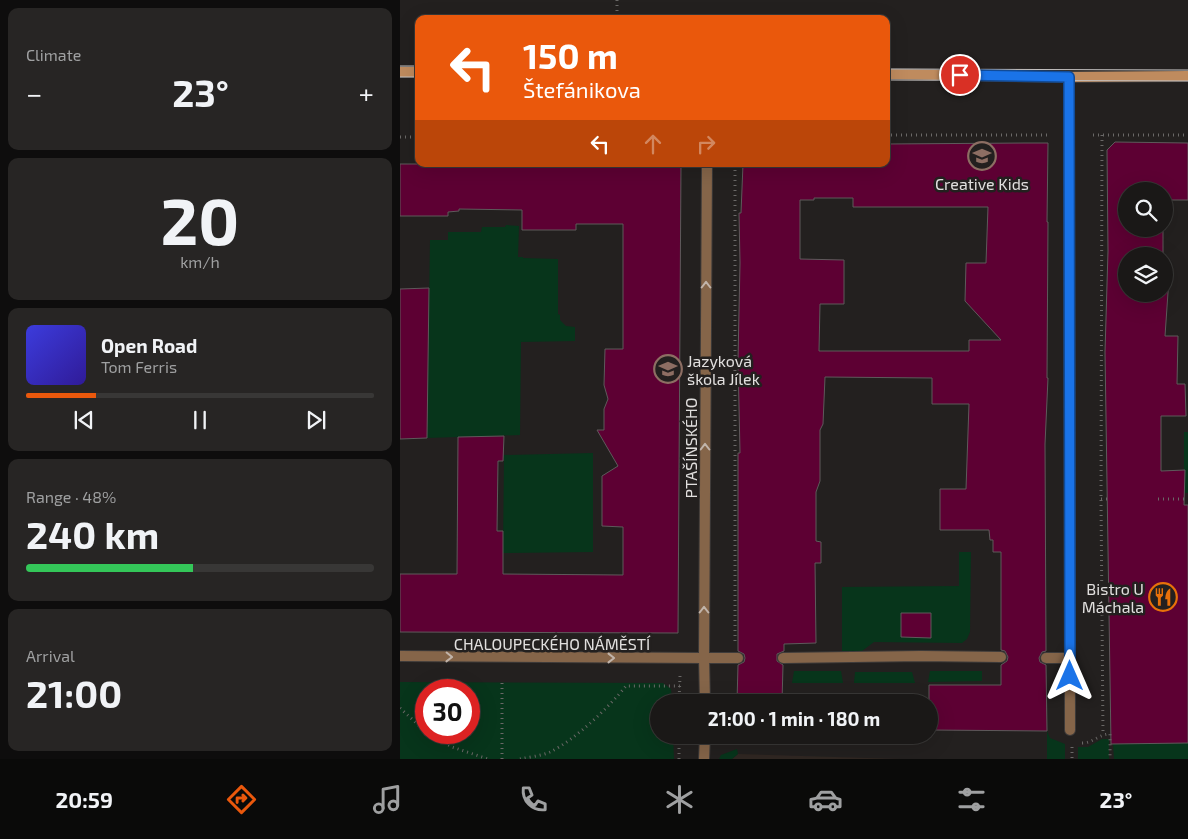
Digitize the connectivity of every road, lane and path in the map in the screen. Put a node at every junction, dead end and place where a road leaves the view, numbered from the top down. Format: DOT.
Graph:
graph roads {
  1 [pos="617,0"];
  2 [pos="617,15"];
  3 [pos="400,72"];
  4 [pos="415,72"];
  5 [pos="890,74"];
  6 [pos="1188,76"];
  7 [pos="1069,77"];
  8 [pos="890,135"];
  9 [pos="1058,135"];
  10 [pos="1093,135"];
  11 [pos="1102,135"];
  12 [pos="1188,135"];
  13 [pos="400,137"];
  14 [pos="415,137"];
  15 [pos="707,167"];
  16 [pos="735,167"];
  17 [pos="1101,499"];
  18 [pos="1107,499"];
  19 [pos="1158,499"];
  20 [pos="1188,499"];
  21 [pos="1102,611"];
  22 [pos="1109,611"];
  23 [pos="735,643"];
  24 [pos="400,656"];
  25 [pos="1001,657"];
  26 [pos="704,658"];
  27 [pos="738,658"];
  28 [pos="783,658"];
  29 [pos="1046,658"];
  30 [pos="1070,658"];
  31 [pos="680,672"];
  32 [pos="502,682"];
  33 [pos="680,686"];
  34 [pos="680,694"];
  35 [pos="705,694"];
  36 [pos="400,708"];
  37 [pos="415,721"];
  38 [pos="1070,730"];
  39 [pos="1103,734"];
  40 [pos="1080,743"];
  41 [pos="446,744"];
  42 [pos="679,744"];
  43 [pos="705,744"];
  44 [pos="488,759"];
  45 [pos="502,759"];
  46 [pos="520,759"];
  47 [pos="679,759"];
  48 [pos="704,759"];
  49 [pos="1110,759"];
  1 -- 2 [label="path"];
  3 -- 4 [label="street"];
  5 -- 7 [label="street"];
  6 -- 7 [label="street"];
  7 -- 30 [label="street"];
  8 -- 9 [label="path"];
  10 -- 11 [label="path"];
  11 -- 12 [label="path"];
  11 -- 17 [label="path"];
  13 -- 14 [label="path"];
  26 -- 15 [label="street, PTAŠÍNSKÉHO, one-way"];
  16 -- 23 [label="path"];
  17 -- 18 [label="path"];
  17 -- 21 [label="path"];
  19 -- 20 [label="path"];
  21 -- 22 [label="path"];
  21 -- 39 [label="path"];
  24 -- 26 [label="street, CHALOUPECKÉHO NÁMĚSTÍ, one-way"];
  25 -- 28 [label="street"];
  26 -- 27 [label="street, CHALOUPECKÉHO NÁMĚSTÍ"];
  26 -- 35 [label="street, PTAŠÍNSKÉHO"];
  29 -- 30 [label="street"];
  30 -- 38 [label="street"];
  31 -- 33 [label="path"];
  32 -- 45 [label="path"];
  33 -- 34 [label="path"];
  33 -- 46 [label="path"];
  36 -- 37 [label="path"];
  39 -- 40 [label="path"];
  39 -- 49 [label="path"];
  41 -- 44 [label="path"];
  42 -- 47 [label="path"];
  43 -- 48 [label="street"];
}
